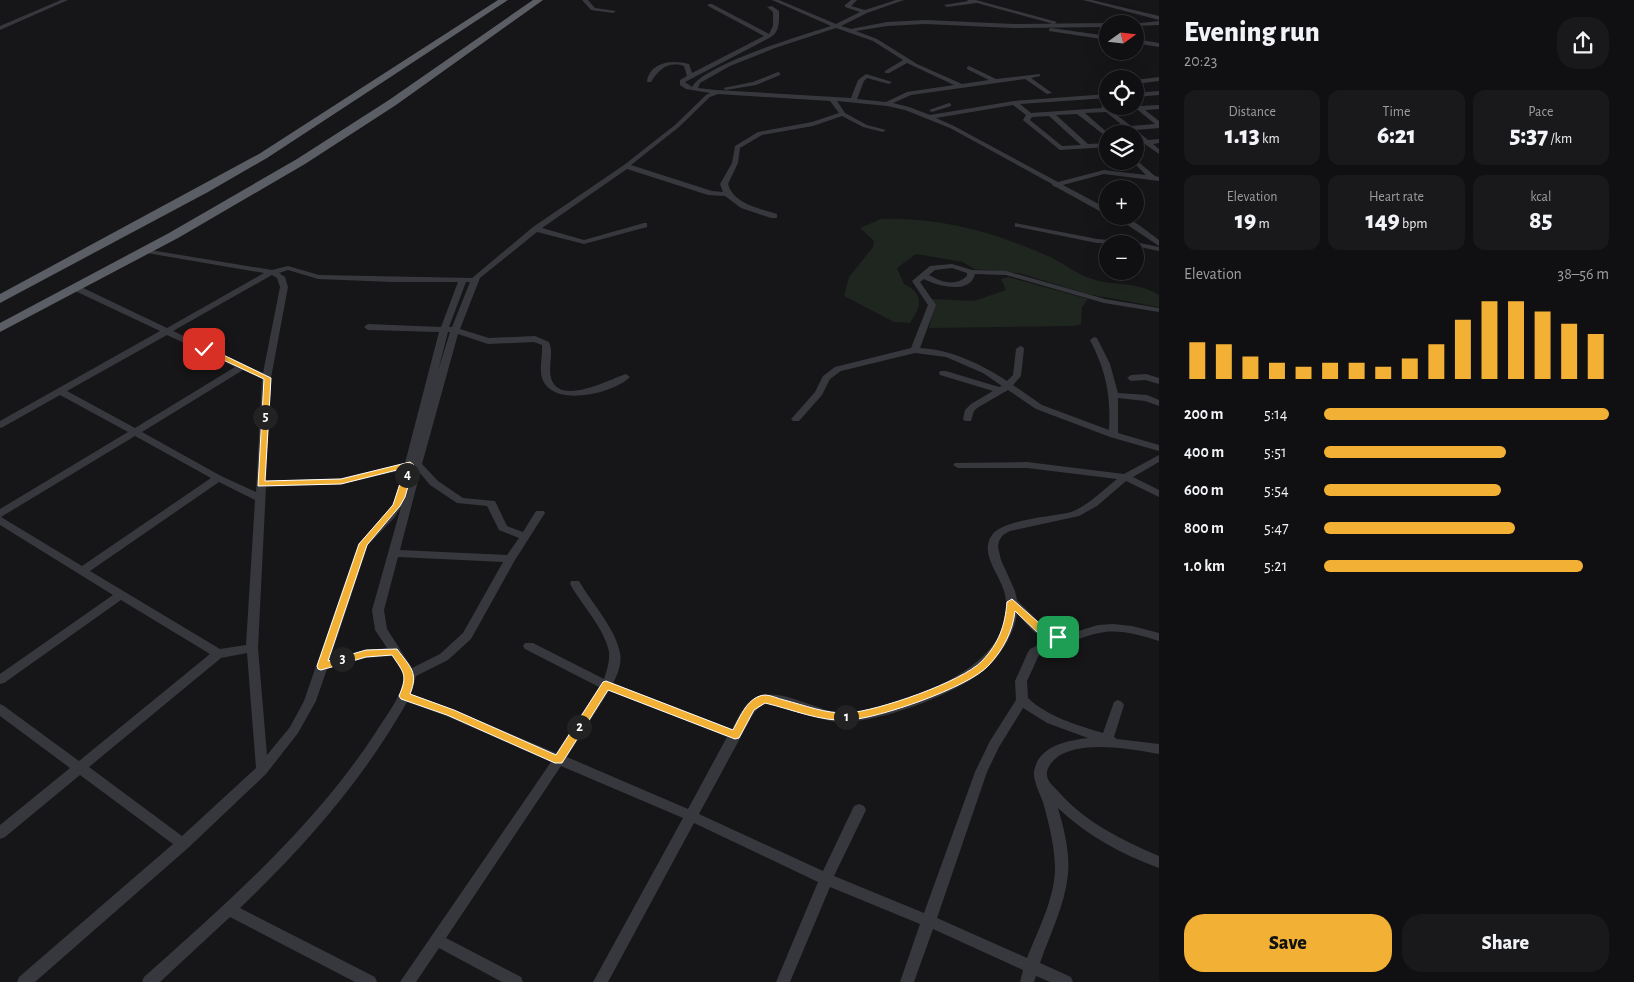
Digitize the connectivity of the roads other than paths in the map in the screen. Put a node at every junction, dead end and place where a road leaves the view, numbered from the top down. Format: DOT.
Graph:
graph roads {
  1 [pos="65,0"];
  2 [pos="504,0"];
  3 [pos="585,0"];
  4 [pos="775,0"];
  5 [pos="842,0"];
  6 [pos="899,0"];
  7 [pos="1086,0"];
  8 [pos="535,1"];
  9 [pos="852,1"];
  10 [pos="973,1"];
  11 [pos="710,5"];
  12 [pos="947,5"];
  13 [pos="770,7"];
  14 [pos="612,12"];
  15 [pos="865,12"];
  16 [pos="1159,18"];
  17 [pos="1159,23"];
  18 [pos="1144,24"];
  19 [pos="1065,25"];
  20 [pos="1099,25"];
  21 [pos="836,26"];
  22 [pos="1028,26"];
  23 [pos="0,28"];
  24 [pos="849,30"];
  25 [pos="769,36"];
  26 [pos="1099,37"];
  27 [pos="1144,42"];
  28 [pos="1159,44"];
  29 [pos="908,60"];
  30 [pos="969,68"];
  31 [pos="887,72"];
  32 [pos="778,74"];
  33 [pos="1038,75"];
  34 [pos="690,76"];
  35 [pos="1026,78"];
  36 [pos="1159,79"];
  37 [pos="649,81"];
  38 [pos="1144,81"];
  39 [pos="889,82"];
  40 [pos="997,82"];
  41 [pos="961,86"];
  42 [pos="694,89"];
  43 [pos="714,92"];
  44 [pos="1049,93"];
  45 [pos="1159,93"];
  46 [pos="1144,94"];
  47 [pos="1091,97"];
  48 [pos="1099,97"];
  49 [pos="832,99"];
  50 [pos="853,100"];
  51 [pos="1014,103"];
  52 [pos="1099,103"];
  53 [pos="887,104"];
  54 [pos="949,105"];
  55 [pos="1144,107"];
  56 [pos="1159,107"];
  57 [pos="1099,111"];
  58 [pos="1079,112"];
  59 [pos="922,113"];
  60 [pos="1144,113"];
  61 [pos="843,114"];
  62 [pos="1051,114"];
  63 [pos="1030,115"];
  64 [pos="1114,115"];
  65 [pos="931,117"];
  66 [pos="1127,125"];
  67 [pos="1159,125"];
  68 [pos="1144,127"];
  69 [pos="1099,129"];
  70 [pos="883,130"];
  71 [pos="1144,139"];
  72 [pos="1159,141"];
  73 [pos="1144,142"];
  74 [pos="1147,142"];
  75 [pos="1099,145"];
  76 [pos="1086,146"];
  77 [pos="1159,152"];
  78 [pos="626,166"];
  79 [pos="1144,169"];
  80 [pos="1156,179"];
  81 [pos="1055,184"];
  82 [pos="727,194"];
  83 [pos="1099,207"];
  84 [pos="774,216"];
  85 [pos="644,225"];
  86 [pos="1018,225"];
  87 [pos="1133,225"];
  88 [pos="536,229"];
  89 [pos="1099,241"];
  90 [pos="1159,244"];
  91 [pos="1144,246"];
  92 [pos="1159,249"];
  93 [pos="147,251"];
  94 [pos="272,272"];
  95 [pos="971,272"];
  96 [pos="924,275"];
  97 [pos="476,277"];
  98 [pos="463,281"];
  99 [pos="76,288"];
  100 [pos="0,299"];
  101 [pos="1159,310"];
  102 [pos="368,327"];
  103 [pos="0,328"];
  104 [pos="450,330"];
  105 [pos="166,331"];
  106 [pos="1094,340"];
  107 [pos="1020,349"];
  108 [pos="915,350"];
  109 [pos="242,367"];
  110 [pos="943,373"];
  111 [pos="626,377"];
  112 [pos="267,378"];
  113 [pos="1131,378"];
  114 [pos="1159,381"];
  115 [pos="1005,388"];
  116 [pos="60,391"];
  117 [pos="1113,395"];
  118 [pos="1159,403"];
  119 [pos="796,419"];
  120 [pos="968,419"];
  121 [pos="0,425"];
  122 [pos="134,433"];
  123 [pos="1114,435"];
  124 [pos="1159,448"];
  125 [pos="1159,458"];
  126 [pos="958,465"];
  127 [pos="414,466"];
  128 [pos="1125,477"];
  129 [pos="218,478"];
  130 [pos="261,484"];
  131 [pos="1159,494"];
  132 [pos="260,498"];
  133 [pos="540,513"];
  134 [pos="0,514"];
  135 [pos="0,520"];
  136 [pos="524,536"];
  137 [pos="395,553"];
  138 [pos="510,559"];
  139 [pos="82,571"];
  140 [pos="575,584"];
  141 [pos="120,595"];
  142 [pos="1012,602"];
  143 [pos="1050,636"];
  144 [pos="1159,637"];
  145 [pos="529,646"];
  146 [pos="252,648"];
  147 [pos="394,651"];
  148 [pos="218,654"];
  149 [pos="321,666"];
  150 [pos="410,674"];
  151 [pos="0,680"];
  152 [pos="606,685"];
  153 [pos="404,696"];
  154 [pos="1022,700"];
  155 [pos="1118,705"];
  156 [pos="0,709"];
  157 [pos="735,735"];
  158 [pos="1112,741"];
  159 [pos="1159,749"];
  160 [pos="558,760"];
  161 [pos="79,768"];
  162 [pos="262,770"];
  163 [pos="1044,784"];
  164 [pos="859,810"];
  165 [pos="690,816"];
  166 [pos="0,833"];
  167 [pos="183,844"];
  168 [pos="1159,862"];
  169 [pos="826,879"];
  170 [pos="229,909"];
  171 [pos="929,921"];
  172 [pos="437,940"];
  173 [pos="1031,967"];
  174 [pos="24,982"];
  175 [pos="149,982"];
  176 [pos="370,982"];
  177 [pos="407,982"];
  178 [pos="516,982"];
  179 [pos="600,982"];
  180 [pos="783,982"];
  181 [pos="908,982"];
  182 [pos="1027,982"];
  183 [pos="1066,982"];
  1 -- 23 [label="street"];
  2 -- 100 [label="highway"];
  3 -- 14 [label="street"];
  4 -- 21 [label="street"];
  5 -- 9 [label="street"];
  6 -- 15 [label="street"];
  7 -- 16 [label="street"];
  8 -- 93 [label="highway"];
  9 -- 15 [label="street"];
  10 -- 12 [label="street"];
  10 -- 19 [label="street"];
  11 -- 25 [label="street"];
  13 -- 25 [label="street"];
  15 -- 21 [label="street"];
  17 -- 18 [label="street"];
  19 -- 20 [label="street"];
  19 -- 22 [label="street"];
  21 -- 24 [label="street"];
  21 -- 42 [label="street"];
  22 -- 24 [label="street"];
  22 -- 26 [label="street"];
  24 -- 29 [label="street"];
  25 -- 34 [label="street"];
  27 -- 28 [label="street"];
  29 -- 31 [label="street"];
  29 -- 41 [label="street"];
  30 -- 40 [label="street"];
  32 -- 43 [label="street"];
  33 -- 35 [label="street"];
  34 -- 37 [label="street"];
  34 -- 42 [label="street"];
  35 -- 40 [label="street"];
  35 -- 44 [label="street"];
  36 -- 38 [label="street"];
  39 -- 50 [label="street"];
  40 -- 41 [label="street"];
  41 -- 53 [label="street"];
  42 -- 43 [label="street"];
  43 -- 49 [label="street"];
  43 -- 78 [label="street"];
  45 -- 46 [label="street"];
  47 -- 48 [label="street"];
  47 -- 51 [label="street"];
  47 -- 52 [label="street"];
  49 -- 50 [label="street"];
  49 -- 61 [label="street"];
  50 -- 53 [label="street"];
  51 -- 63 [label="street"];
  51 -- 65 [label="street"];
  53 -- 59 [label="street"];
  54 -- 59 [label="street"];
  55 -- 56 [label="street"];
  57 -- 58 [label="street"];
  58 -- 62 [label="street"];
  58 -- 69 [label="street"];
  59 -- 65 [label="street"];
  60 -- 67 [label="street"];
  61 -- 70 [label="street"];
  61 -- 82 [label="street"];
  62 -- 63 [label="street"];
  62 -- 76 [label="street"];
  63 -- 76 [label="street"];
  64 -- 66 [label="street"];
  65 -- 81 [label="street"];
  67 -- 68 [label="street"];
  71 -- 74 [label="street"];
  72 -- 74 [label="street"];
  73 -- 74 [label="street"];
  74 -- 77 [label="street"];
  75 -- 76 [label="street"];
  78 -- 82 [label="street"];
  78 -- 88 [label="street"];
  79 -- 80 [label="street"];
  80 -- 81 [label="street"];
  81 -- 83 [label="street"];
  82 -- 84 [label="street"];
  85 -- 88 [label="street"];
  86 -- 89 [label="street"];
  87 -- 90 [label="street"];
  88 -- 97 [label="street"];
  91 -- 92 [label="street"];
  93 -- 94 [label="street"];
  93 -- 99 [label="highway"];
  94 -- 98 [label="street"];
  94 -- 105 [label="street"];
  94 -- 112 [label="street"];
  95 -- 96 [label="street"];
  95 -- 96 [label="street"];
  95 -- 101 [label="street"];
  96 -- 108 [label="street"];
  97 -- 98 [label="street"];
  97 -- 104 [label="street"];
  98 -- 104 [label="street"];
  99 -- 103 [label="highway"];
  99 -- 105 [label="street"];
  102 -- 104 [label="street"];
  104 -- 111 [label="street"];
  104 -- 127 [label="street"];
  105 -- 109 [label="street"];
  105 -- 116 [label="street"];
  106 -- 117 [label="street"];
  107 -- 115 [label="street"];
  108 -- 115 [label="street"];
  108 -- 119 [label="street"];
  109 -- 112 [label="street"];
  109 -- 122 [label="street"];
  110 -- 115 [label="street"];
  112 -- 130 [label="street"];
  113 -- 114 [label="street"];
  115 -- 120 [label="street"];
  115 -- 123 [label="street"];
  116 -- 121 [label="street"];
  116 -- 122 [label="street"];
  117 -- 118 [label="street"];
  117 -- 123 [label="street"];
  122 -- 129 [label="street"];
  122 -- 134 [label="street"];
  123 -- 124 [label="street"];
  125 -- 128 [label="street"];
  126 -- 128 [label="street"];
  127 -- 130 [label="street"];
  127 -- 136 [label="street"];
  127 -- 137 [label="street"];
  127 -- 149 [label="street"];
  128 -- 131 [label="street"];
  128 -- 142 [label="street"];
  129 -- 132 [label="street"];
  129 -- 139 [label="street"];
  130 -- 132 [label="street"];
  132 -- 146 [label="street"];
  133 -- 136 [label="street"];
  135 -- 139 [label="street"];
  136 -- 138 [label="street"];
  137 -- 138 [label="street"];
  137 -- 147 [label="street"];
  138 -- 150 [label="street"];
  139 -- 141 [label="street"];
  140 -- 152 [label="street"];
  141 -- 148 [label="street"];
  141 -- 151 [label="street"];
  142 -- 143 [label="street"];
  142 -- 157 [label="street"];
  143 -- 144 [label="street"];
  143 -- 154 [label="street"];
  145 -- 152 [label="street"];
  146 -- 148 [label="street"];
  146 -- 162 [label="street"];
  147 -- 149 [label="street"];
  147 -- 150 [label="street"];
  148 -- 161 [label="street"];
  149 -- 162 [label="street"];
  150 -- 153 [label="street"];
  152 -- 157 [label="street"];
  152 -- 160 [label="street"];
  153 -- 160 [label="street"];
  153 -- 170 [label="street"];
  154 -- 158 [label="street"];
  154 -- 171 [label="street"];
  155 -- 158 [label="street"];
  156 -- 161 [label="street"];
  157 -- 165 [label="street"];
  158 -- 159 [label="street"];
  158 -- 163 [label="street"];
  160 -- 165 [label="street"];
  160 -- 172 [label="street"];
  161 -- 166 [label="street"];
  161 -- 167 [label="street"];
  162 -- 167 [label="street"];
  163 -- 168 [label="street"];
  163 -- 173 [label="street"];
  164 -- 169 [label="street"];
  165 -- 169 [label="street"];
  165 -- 179 [label="street"];
  167 -- 174 [label="street"];
  169 -- 171 [label="street"];
  169 -- 180 [label="street"];
  170 -- 175 [label="street"];
  170 -- 176 [label="street"];
  171 -- 173 [label="street"];
  171 -- 181 [label="street"];
  172 -- 177 [label="street"];
  172 -- 178 [label="street"];
  173 -- 182 [label="street"];
  173 -- 183 [label="street"];
}
